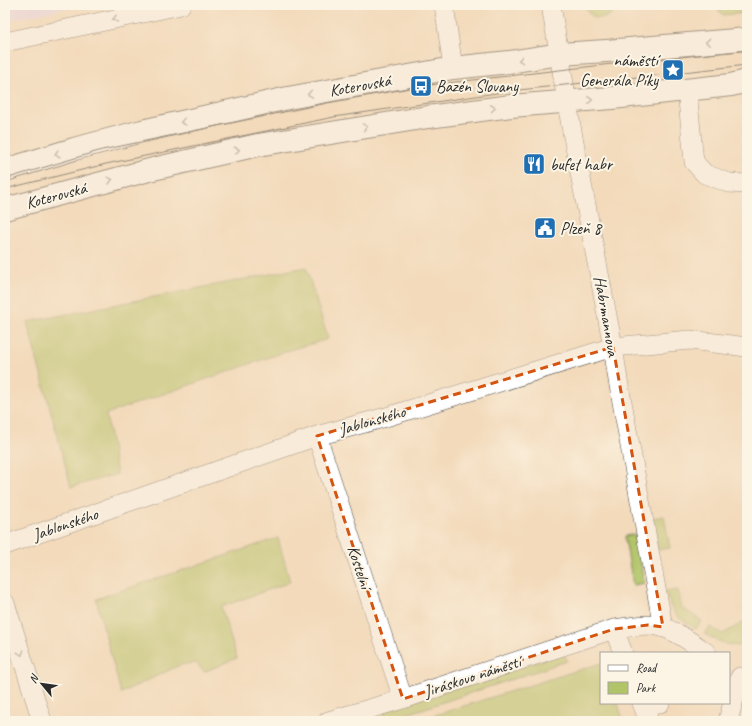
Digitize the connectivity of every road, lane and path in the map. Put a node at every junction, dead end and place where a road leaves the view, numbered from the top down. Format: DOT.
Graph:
graph roads {
  1 [pos="181,5"];
  2 [pos="444,5"];
  3 [pos="551,5"];
  4 [pos="747,39"];
  5 [pos="5,42"];
  6 [pos="560,54"];
  7 [pos="453,68"];
  8 [pos="747,81"];
  9 [pos="687,90"];
  10 [pos="567,101"];
  11 [pos="5,170"];
  12 [pos="747,184"];
  13 [pos="5,209"];
  14 [pos="613,347"];
  15 [pos="747,347"];
  16 [pos="316,436"];
  17 [pos="5,545"];
  18 [pos="5,603"];
  19 [pos="663,627"];
  20 [pos="614,629"];
  21 [pos="624,652"];
  22 [pos="706,652"];
  23 [pos="738,677"];
  24 [pos="403,699"];
  25 [pos="42,721"];
  26 [pos="328,721"];
  27 [pos="728,721"];
  1 -- 5 [label="street, one-way"];
  2 -- 7 [label="street"];
  3 -- 6 [label="street, Habrmannova"];
  4 -- 6 [label="street, Koterovská, one-way"];
  6 -- 7 [label="street, Koterovská, one-way"];
  6 -- 10 [label="street, Habrmannova"];
  7 -- 11 [label="street, Koterovská, one-way"];
  8 -- 9 [label="street, Koterovská"];
  10 -- 9 [label="street, Koterovská, one-way"];
  9 -- 12 [label="street"];
  13 -- 10 [label="street, Koterovská, one-way"];
  10 -- 14 [label="street, Habrmannova"];
  14 -- 15 [label="street, Jablonského"];
  14 -- 16 [label="street, Jablonského"];
  14 -- 19 [label="street, Habrmannova"];
  16 -- 17 [label="street, Jablonského"];
  16 -- 24 [label="street, Kostelní"];
  18 -- 25 [label="street, one-way"];
  19 -- 20 [label="street, Jiráskovo náměstí"];
  19 -- 22 [label="street, Jiráskovo náměstí"];
  20 -- 21 [label="street"];
  20 -- 24 [label="street, Jiráskovo náměstí"];
  23 -- 27 [label="street"];
  24 -- 26 [label="street, Jiráskovo náměstí"];
}
